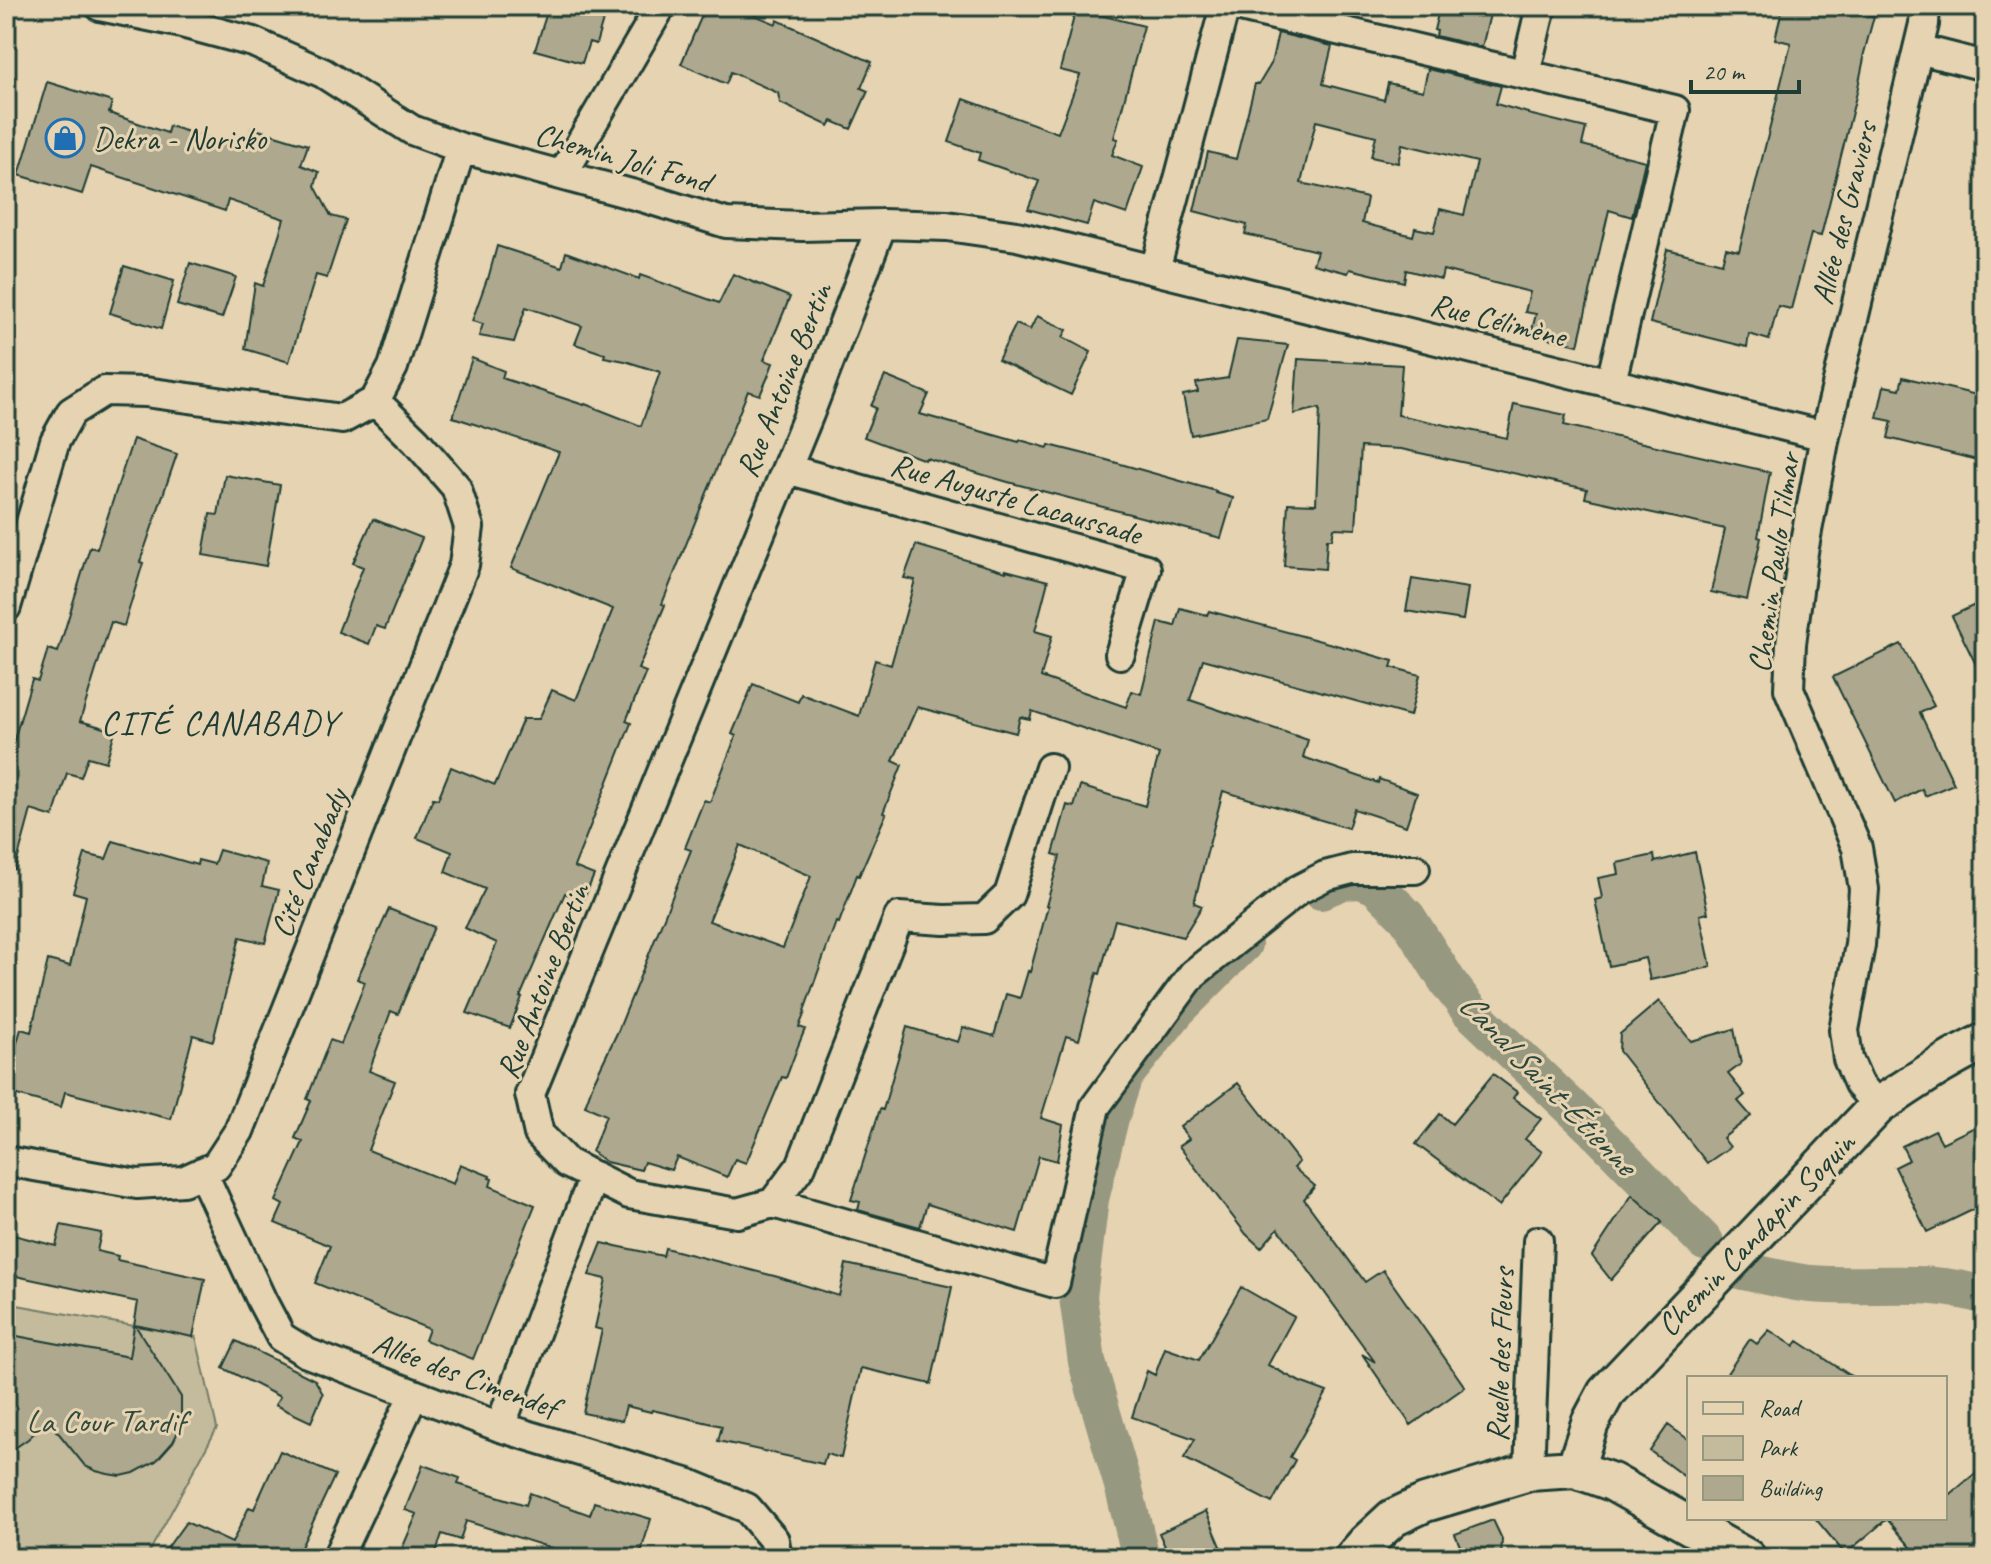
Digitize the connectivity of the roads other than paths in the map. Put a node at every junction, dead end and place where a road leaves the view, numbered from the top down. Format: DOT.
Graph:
graph roads {
  1 [pos="100,6"];
  2 [pos="661,6"];
  3 [pos="1225,6"];
  4 [pos="1236,6"];
  5 [pos="1925,6"];
  6 [pos="1540,10"];
  7 [pos="1918,49"];
  8 [pos="1985,66"];
  9 [pos="1525,74"];
  10 [pos="461,148"];
  11 [pos="562,175"];
  12 [pos="882,224"];
  13 [pos="1155,270"];
  14 [pos="1611,382"];
  15 [pos="375,401"];
  16 [pos="1825,436"];
  17 [pos="787,469"];
  18 [pos="6,607"];
  19 [pos="1120,654"];
  20 [pos="1050,768"];
  21 [pos="1415,869"];
  22 [pos="1985,1042"];
  23 [pos="1878,1106"];
  24 [pos="6,1161"];
  25 [pos="202,1172"];
  26 [pos="594,1176"];
  27 [pos="773,1203"];
  28 [pos="1538,1241"];
  29 [pos="414,1394"];
  30 [pos="500,1427"];
  31 [pos="1575,1469"];
  32 [pos="1529,1472"];
  33 [pos="337,1558"];
  34 [pos="777,1558"];
  35 [pos="1353,1558"];
  36 [pos="1747,1558"];
  1 -- 10 [label="street, Chemin Joli Fond"];
  2 -- 11 [label="street"];
  3 -- 13 [label="street"];
  4 -- 9 [label="street"];
  5 -- 7 [label="street, Allée des Graviers"];
  6 -- 9 [label="street"];
  7 -- 8 [label="street"];
  7 -- 16 [label="street, Allée des Graviers"];
  9 -- 14 [label="street"];
  10 -- 11 [label="street, Chemin Joli Fond"];
  10 -- 15 [label="street"];
  11 -- 12 [label="street, Chemin Joli Fond"];
  12 -- 13 [label="street, Chemin Joli Fond"];
  12 -- 17 [label="street, Rue Antoine Bertin"];
  13 -- 14 [label="street, Rue Célimène"];
  14 -- 16 [label="street, Rue Célimène"];
  15 -- 18 [label="street"];
  15 -- 25 [label="street, Cité Canabady"];
  16 -- 23 [label="street, Chemin Paulo Tilmar"];
  17 -- 19 [label="street, Rue Auguste Lacaussade"];
  17 -- 26 [label="street, Rue Antoine Bertin"];
  20 -- 27 [label="street"];
  21 -- 27 [label="street"];
  22 -- 23 [label="street, Chemin Candapin Soquin"];
  23 -- 31 [label="street, Chemin Candapin Soquin"];
  24 -- 25 [label="street, Cité Canabady"];
  25 -- 29 [label="street, Allée des Cimendef"];
  26 -- 27 [label="street, Rue Antoine Bertin"];
  26 -- 30 [label="street"];
  28 -- 32 [label="street, Ruelle des Fleurs"];
  29 -- 30 [label="street, Allée des Cimendef"];
  29 -- 33 [label="street"];
  30 -- 34 [label="street, Allée des Cimendef"];
  31 -- 32 [label="street"];
  31 -- 36 [label="street"];
  32 -- 35 [label="street"];
}
